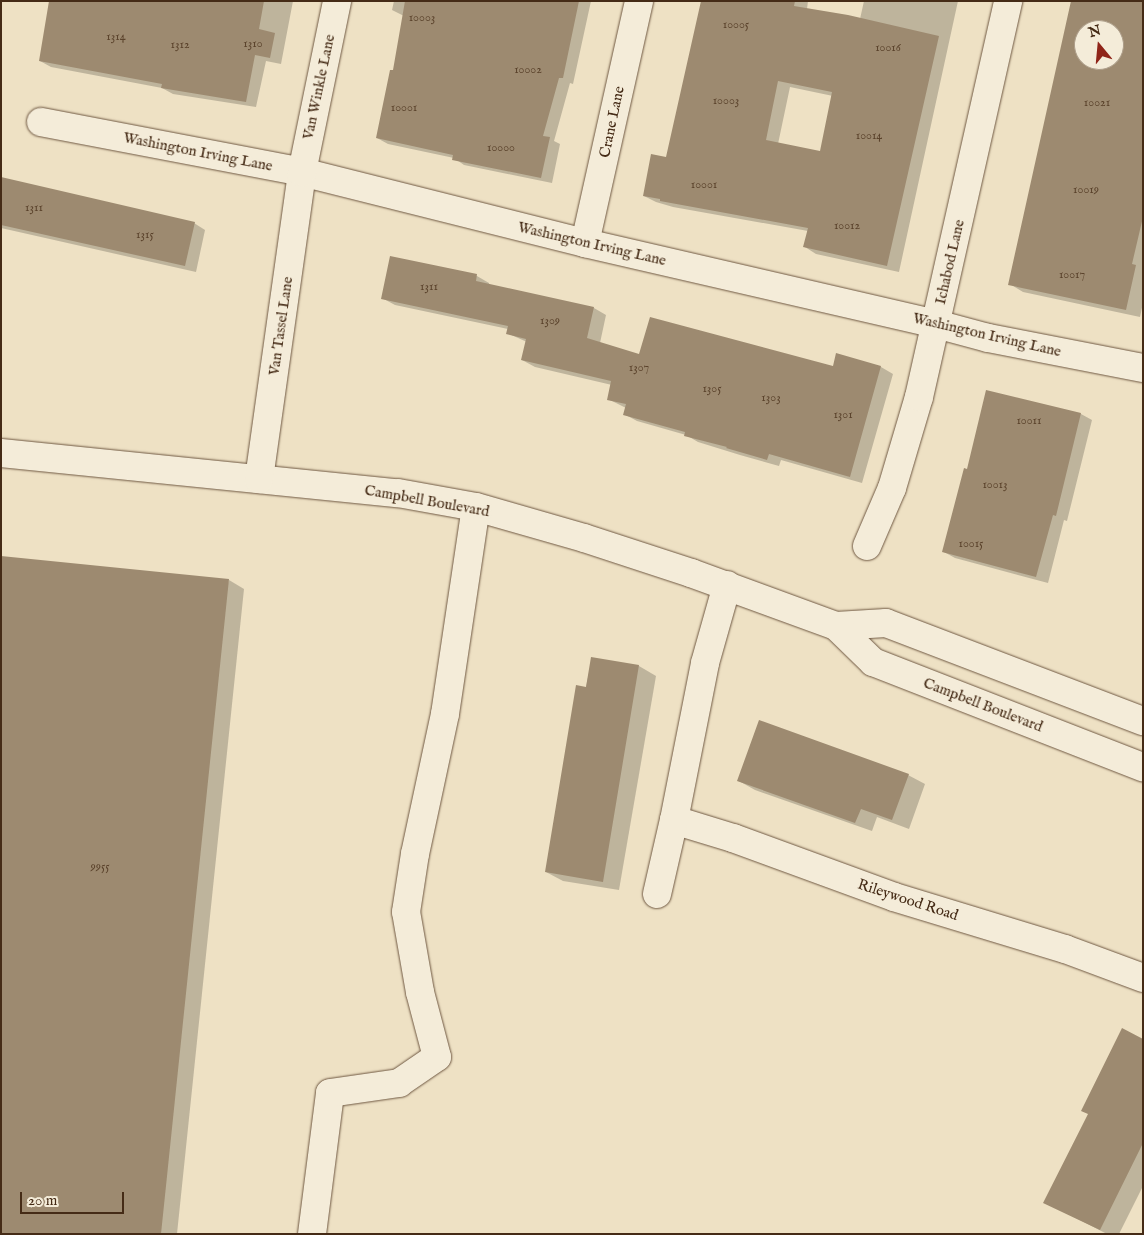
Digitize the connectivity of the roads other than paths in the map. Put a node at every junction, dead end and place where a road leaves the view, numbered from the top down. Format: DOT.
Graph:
graph roads {
  1 [pos="337,1"];
  2 [pos="639,1"];
  3 [pos="1008,1"];
  4 [pos="41,122"];
  5 [pos="302,172"];
  6 [pos="585,243"];
  7 [pos="936,324"];
  8 [pos="1143,368"];
  9 [pos="1,453"];
  10 [pos="259,479"];
  11 [pos="476,507"];
  12 [pos="867,546"];
  13 [pos="727,585"];
  14 [pos="836,626"];
  15 [pos="1143,721"];
  16 [pos="1143,766"];
  17 [pos="674,820"];
  18 [pos="656,894"];
  19 [pos="1143,978"];
  20 [pos="312,1234"];
  1 -- 5 [label="street, Van Winkle Lane"];
  2 -- 6 [label="street, Crane Lane"];
  3 -- 7 [label="street, Ichabod Lane"];
  4 -- 5 [label="street, Washington Irving Lane"];
  5 -- 6 [label="street, Washington Irving Lane"];
  5 -- 10 [label="street, Van Tassel Lane"];
  6 -- 7 [label="street, Washington Irving Lane"];
  7 -- 8 [label="street, Washington Irving Lane"];
  7 -- 12 [label="street, Ichabod Lane"];
  9 -- 10 [label="street, Campbell Boulevard"];
  10 -- 11 [label="street, Campbell Boulevard"];
  11 -- 13 [label="street, Campbell Boulevard"];
  11 -- 20 [label="street"];
  13 -- 14 [label="street, Campbell Boulevard"];
  13 -- 17 [label="street"];
  14 -- 15 [label="street, Campbell Boulevard"];
  14 -- 16 [label="street, Campbell Boulevard"];
  17 -- 18 [label="street"];
  17 -- 19 [label="street, Rileywood Road"];
}
